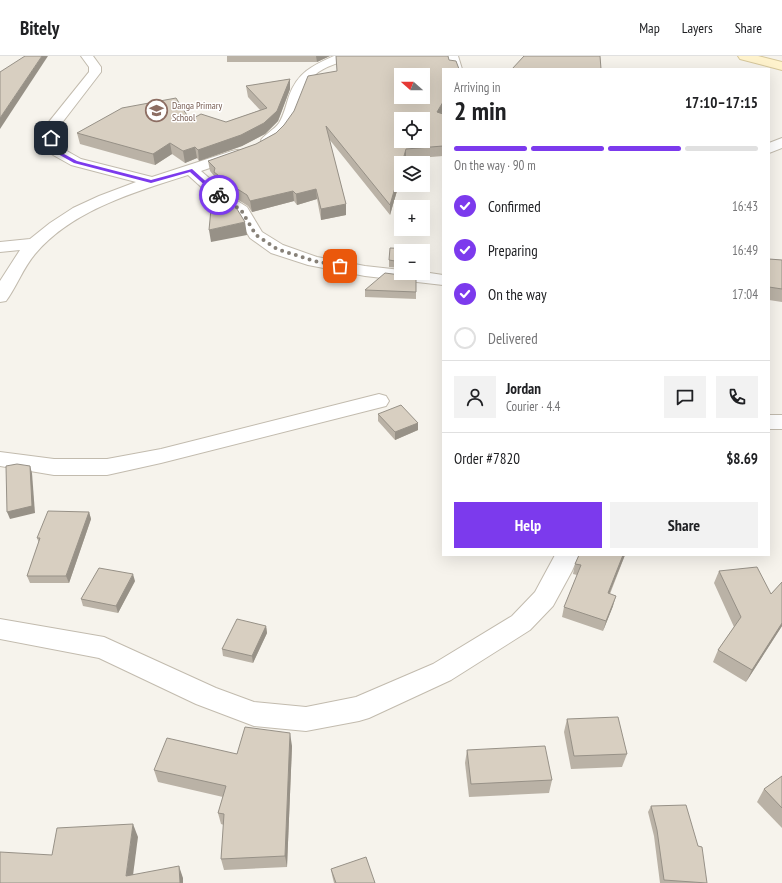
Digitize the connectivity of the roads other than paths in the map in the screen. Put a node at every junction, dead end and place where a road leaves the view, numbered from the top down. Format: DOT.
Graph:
graph roads {
  1 [pos="86,56"];
  2 [pos="344,56"];
  3 [pos="452,56"];
  4 [pos="744,56"];
  5 [pos="782,66"];
  6 [pos="456,68"];
  7 [pos="782,142"];
  8 [pos="770,148"];
  9 [pos="191,170"];
  10 [pos="151,182"];
  11 [pos="34,244"];
  12 [pos="0,247"];
  13 [pos="442,280"];
  14 [pos="0,297"];
  15 [pos="379,401"];
  16 [pos="770,422"];
  17 [pos="782,422"];
  18 [pos="0,459"];
  19 [pos="567,556"];
  20 [pos="0,629"];
  1 -- 10 [label="street"];
  2 -- 9 [label="street"];
  3 -- 6 [label="street"];
  4 -- 5 [label="main road"];
  7 -- 8 [label="street"];
  9 -- 10 [label="street"];
  9 -- 13 [label="street"];
  10 -- 11 [label="street"];
  11 -- 12 [label="street"];
  11 -- 14 [label="street"];
  15 -- 18 [label="street"];
  16 -- 17 [label="street"];
  19 -- 20 [label="street"];
}
